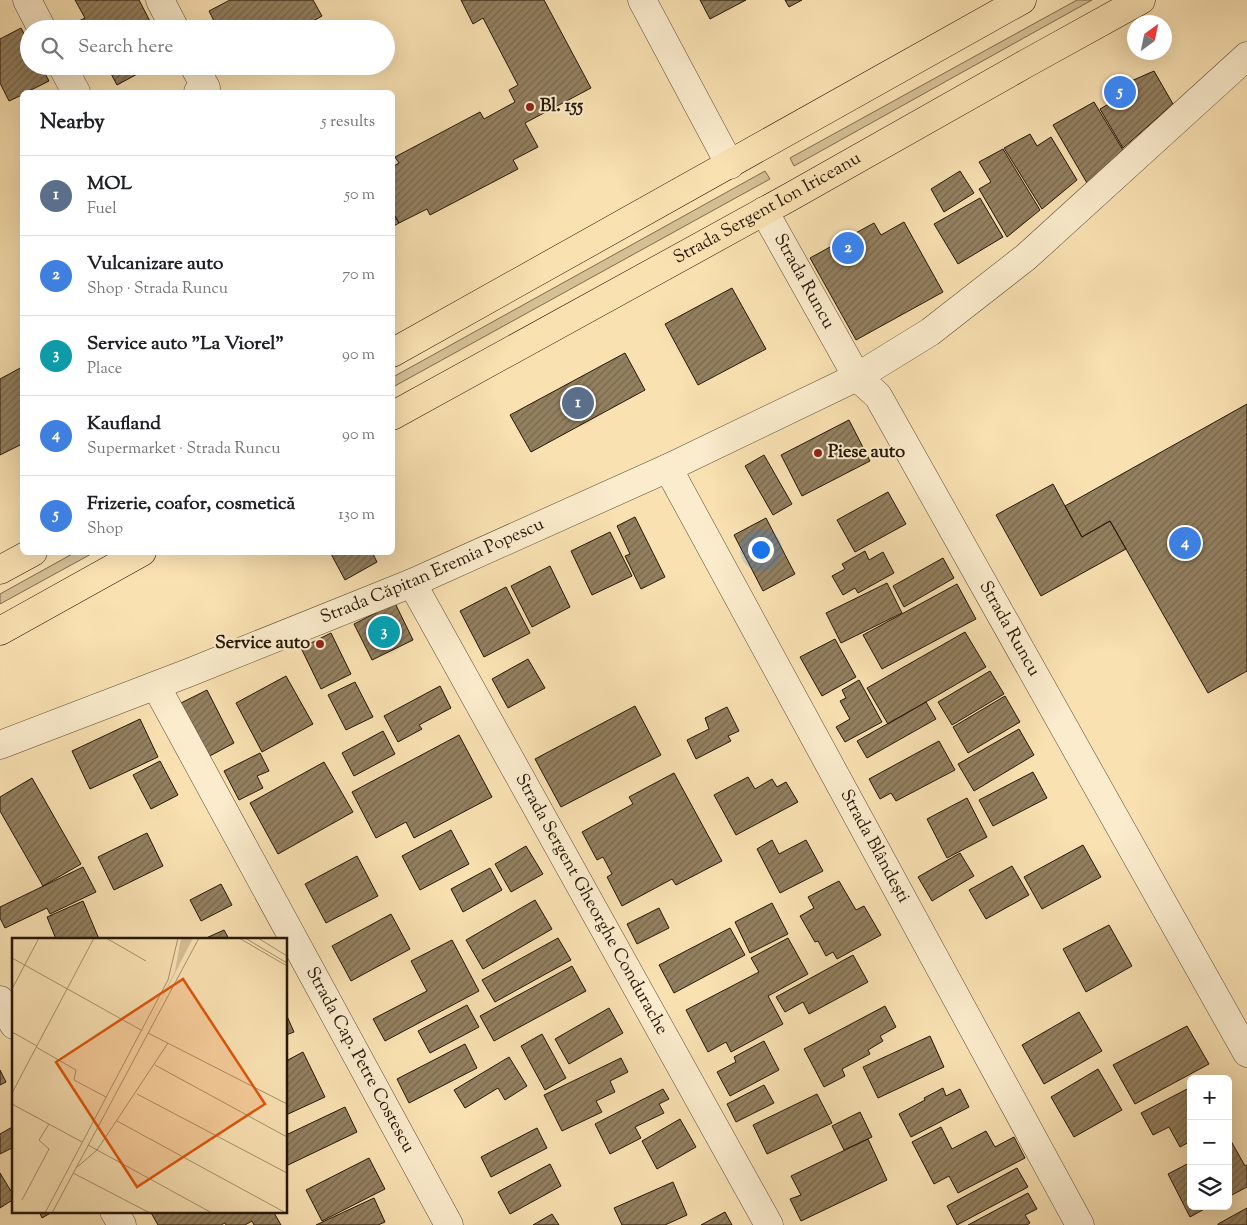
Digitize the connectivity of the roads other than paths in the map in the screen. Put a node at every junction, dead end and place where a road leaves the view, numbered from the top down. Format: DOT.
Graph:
graph roads {
  1 [pos="27,0"];
  2 [pos="160,0"];
  3 [pos="642,0"];
  4 [pos="1141,0"];
  5 [pos="1016,2"];
  6 [pos="37,20"];
  7 [pos="170,20"];
  8 [pos="1247,56"];
  9 [pos="67,75"];
  10 [pos="75,90"];
  11 [pos="730,165"];
  12 [pos="764,211"];
  13 [pos="395,351"];
  14 [pos="857,377"];
  15 [pos="395,414"];
  16 [pos="668,468"];
  17 [pos="27,555"];
  18 [pos="137,555"];
  19 [pos="0,570"];
  20 [pos="412,583"];
  21 [pos="0,631"];
  22 [pos="156,686"];
  23 [pos="0,745"];
  24 [pos="0,1000"];
  25 [pos="12,1022"];
  26 [pos="1247,1053"];
  27 [pos="115,1212"];
  28 [pos="122,1225"];
  29 [pos="449,1225"];
  30 [pos="770,1225"];
  31 [pos="1080,1225"];
  1 -- 6 [label="street"];
  2 -- 7 [label="street"];
  3 -- 11 [label="street"];
  4 -- 12 [label="main road, Strada Sergent Ion Iriceanu"];
  5 -- 11 [label="main road"];
  8 -- 14 [label="street, Strada Căpitan Eremia Popescu"];
  9 -- 10 [label="street"];
  11 -- 13 [label="main road"];
  12 -- 14 [label="street, Strada Runcu"];
  12 -- 15 [label="main road, Strada Sergent Ion Iriceanu"];
  14 -- 16 [label="street, Strada Căpitan Eremia Popescu"];
  14 -- 26 [label="street, Strada Runcu"];
  16 -- 20 [label="street, Strada Căpitan Eremia Popescu"];
  16 -- 31 [label="street, Strada Blândești"];
  17 -- 19 [label="main road"];
  18 -- 21 [label="main road"];
  20 -- 22 [label="street, Strada Căpitan Eremia Popescu"];
  20 -- 30 [label="street, Strada Sergent Gheorghe Condurache"];
  22 -- 23 [label="street, Strada Căpitan Eremia Popescu"];
  22 -- 29 [label="street, Strada Cap. Petre Costescu"];
  24 -- 25 [label="street"];
  27 -- 28 [label="street"];
}
